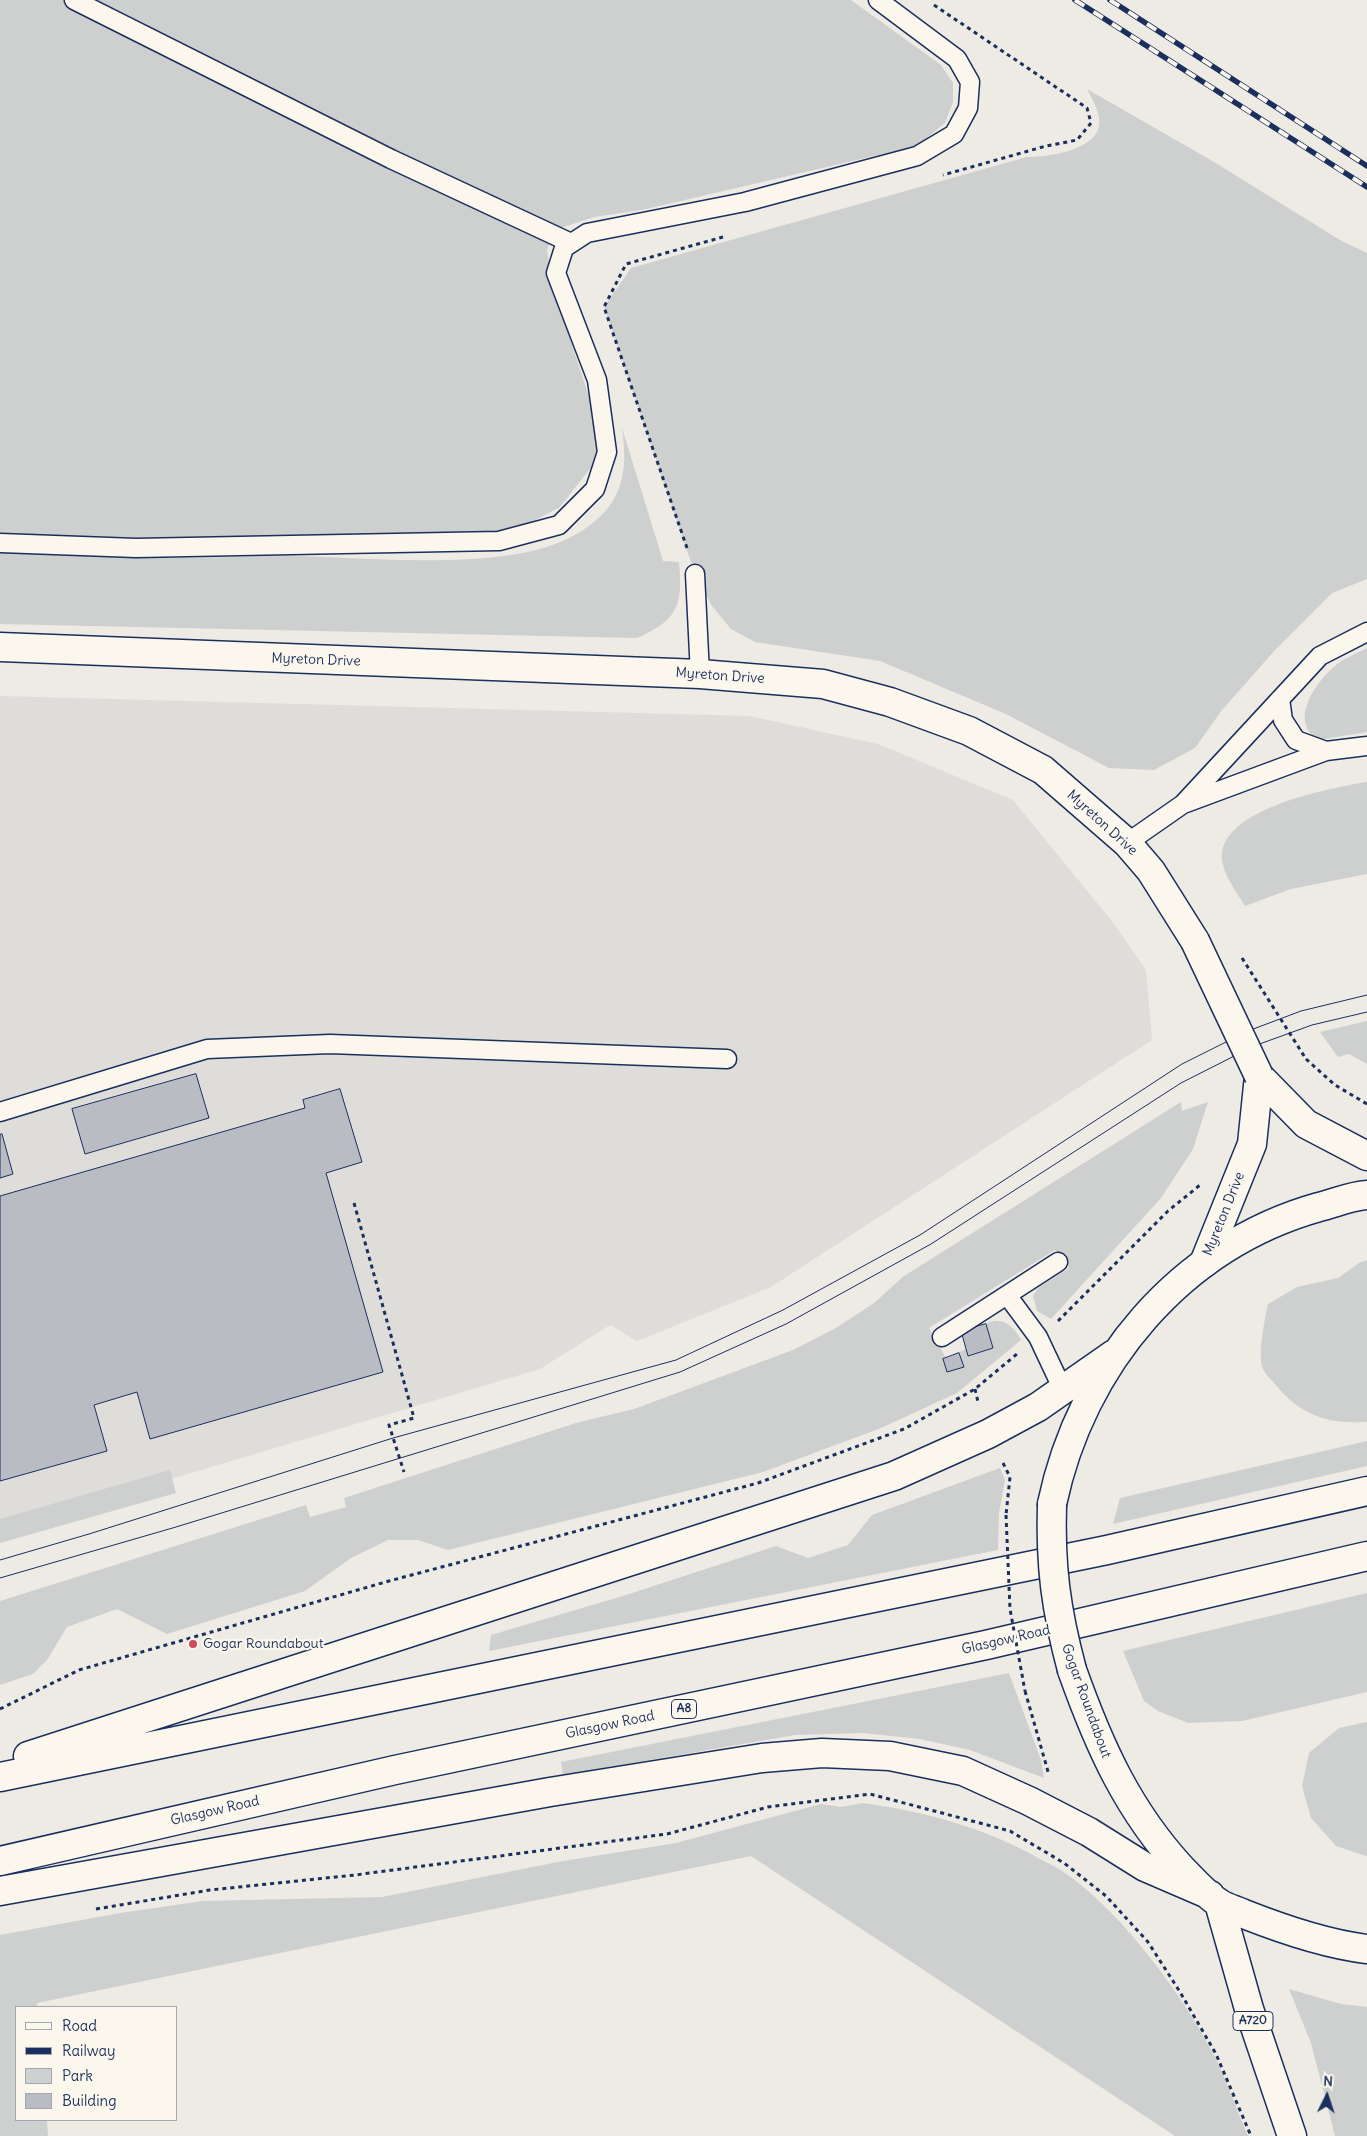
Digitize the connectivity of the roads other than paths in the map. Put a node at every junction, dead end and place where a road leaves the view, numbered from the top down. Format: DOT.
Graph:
graph roads {
  1 [pos="74,0"];
  2 [pos="878,0"];
  3 [pos="571,243"];
  4 [pos="0,543"];
  5 [pos="695,574"];
  6 [pos="1367,632"];
  7 [pos="0,647"];
  8 [pos="700,674"];
  9 [pos="1280,699"];
  10 [pos="1367,746"];
  11 [pos="1326,751"];
  12 [pos="1183,804"];
  13 [pos="1127,843"];
  14 [pos="727,1059"];
  15 [pos="1259,1076"];
  16 [pos="0,1112"];
  17 [pos="1367,1156"];
  18 [pos="1367,1195"];
  19 [pos="1058,1262"];
  20 [pos="1204,1263"];
  21 [pos="1007,1295"];
  22 [pos="942,1337"];
  23 [pos="1114,1354"];
  24 [pos="1063,1390"];
  25 [pos="1367,1491"];
  26 [pos="1367,1556"];
  27 [pos="0,1765"];
  28 [pos="0,1777"];
  29 [pos="0,1861"];
  30 [pos="0,1892"];
  31 [pos="1215,1899"];
  32 [pos="1367,1949"];
  33 [pos="1292,2136"];
  1 -- 3 [label="lane"];
  2 -- 3 [label="lane"];
  3 -- 4 [label="lane"];
  5 -- 8 [label="lane"];
  6 -- 9 [label="lane"];
  7 -- 8 [label="main road, Myreton Drive"];
  8 -- 13 [label="main road, Myreton Drive"];
  9 -- 11 [label="lane"];
  9 -- 12 [label="lane"];
  10 -- 11 [label="lane"];
  11 -- 12 [label="lane"];
  12 -- 13 [label="lane"];
  13 -- 15 [label="main road, Myreton Drive, bridge"];
  14 -- 16 [label="lane"];
  15 -- 17 [label="main road, Myreton Drive"];
  15 -- 20 [label="main road, Myreton Drive"];
  18 -- 20 [label="main road, Gogar Roundabout"];
  19 -- 21 [label="lane"];
  20 -- 23 [label="main road, Gogar Roundabout"];
  21 -- 22 [label="lane"];
  21 -- 24 [label="lane"];
  23 -- 24 [label="main road"];
  23 -- 31 [label="main road, Gogar Roundabout, bridge"];
  24 -- 27 [label="main road"];
  25 -- 28 [label="main road"];
  26 -- 29 [label="main road, Glasgow Road / A8"];
  30 -- 31 [label="main road"];
  31 -- 32 [label="main road, Gogar Roundabout"];
  31 -- 33 [label="main road, A720"];
}
